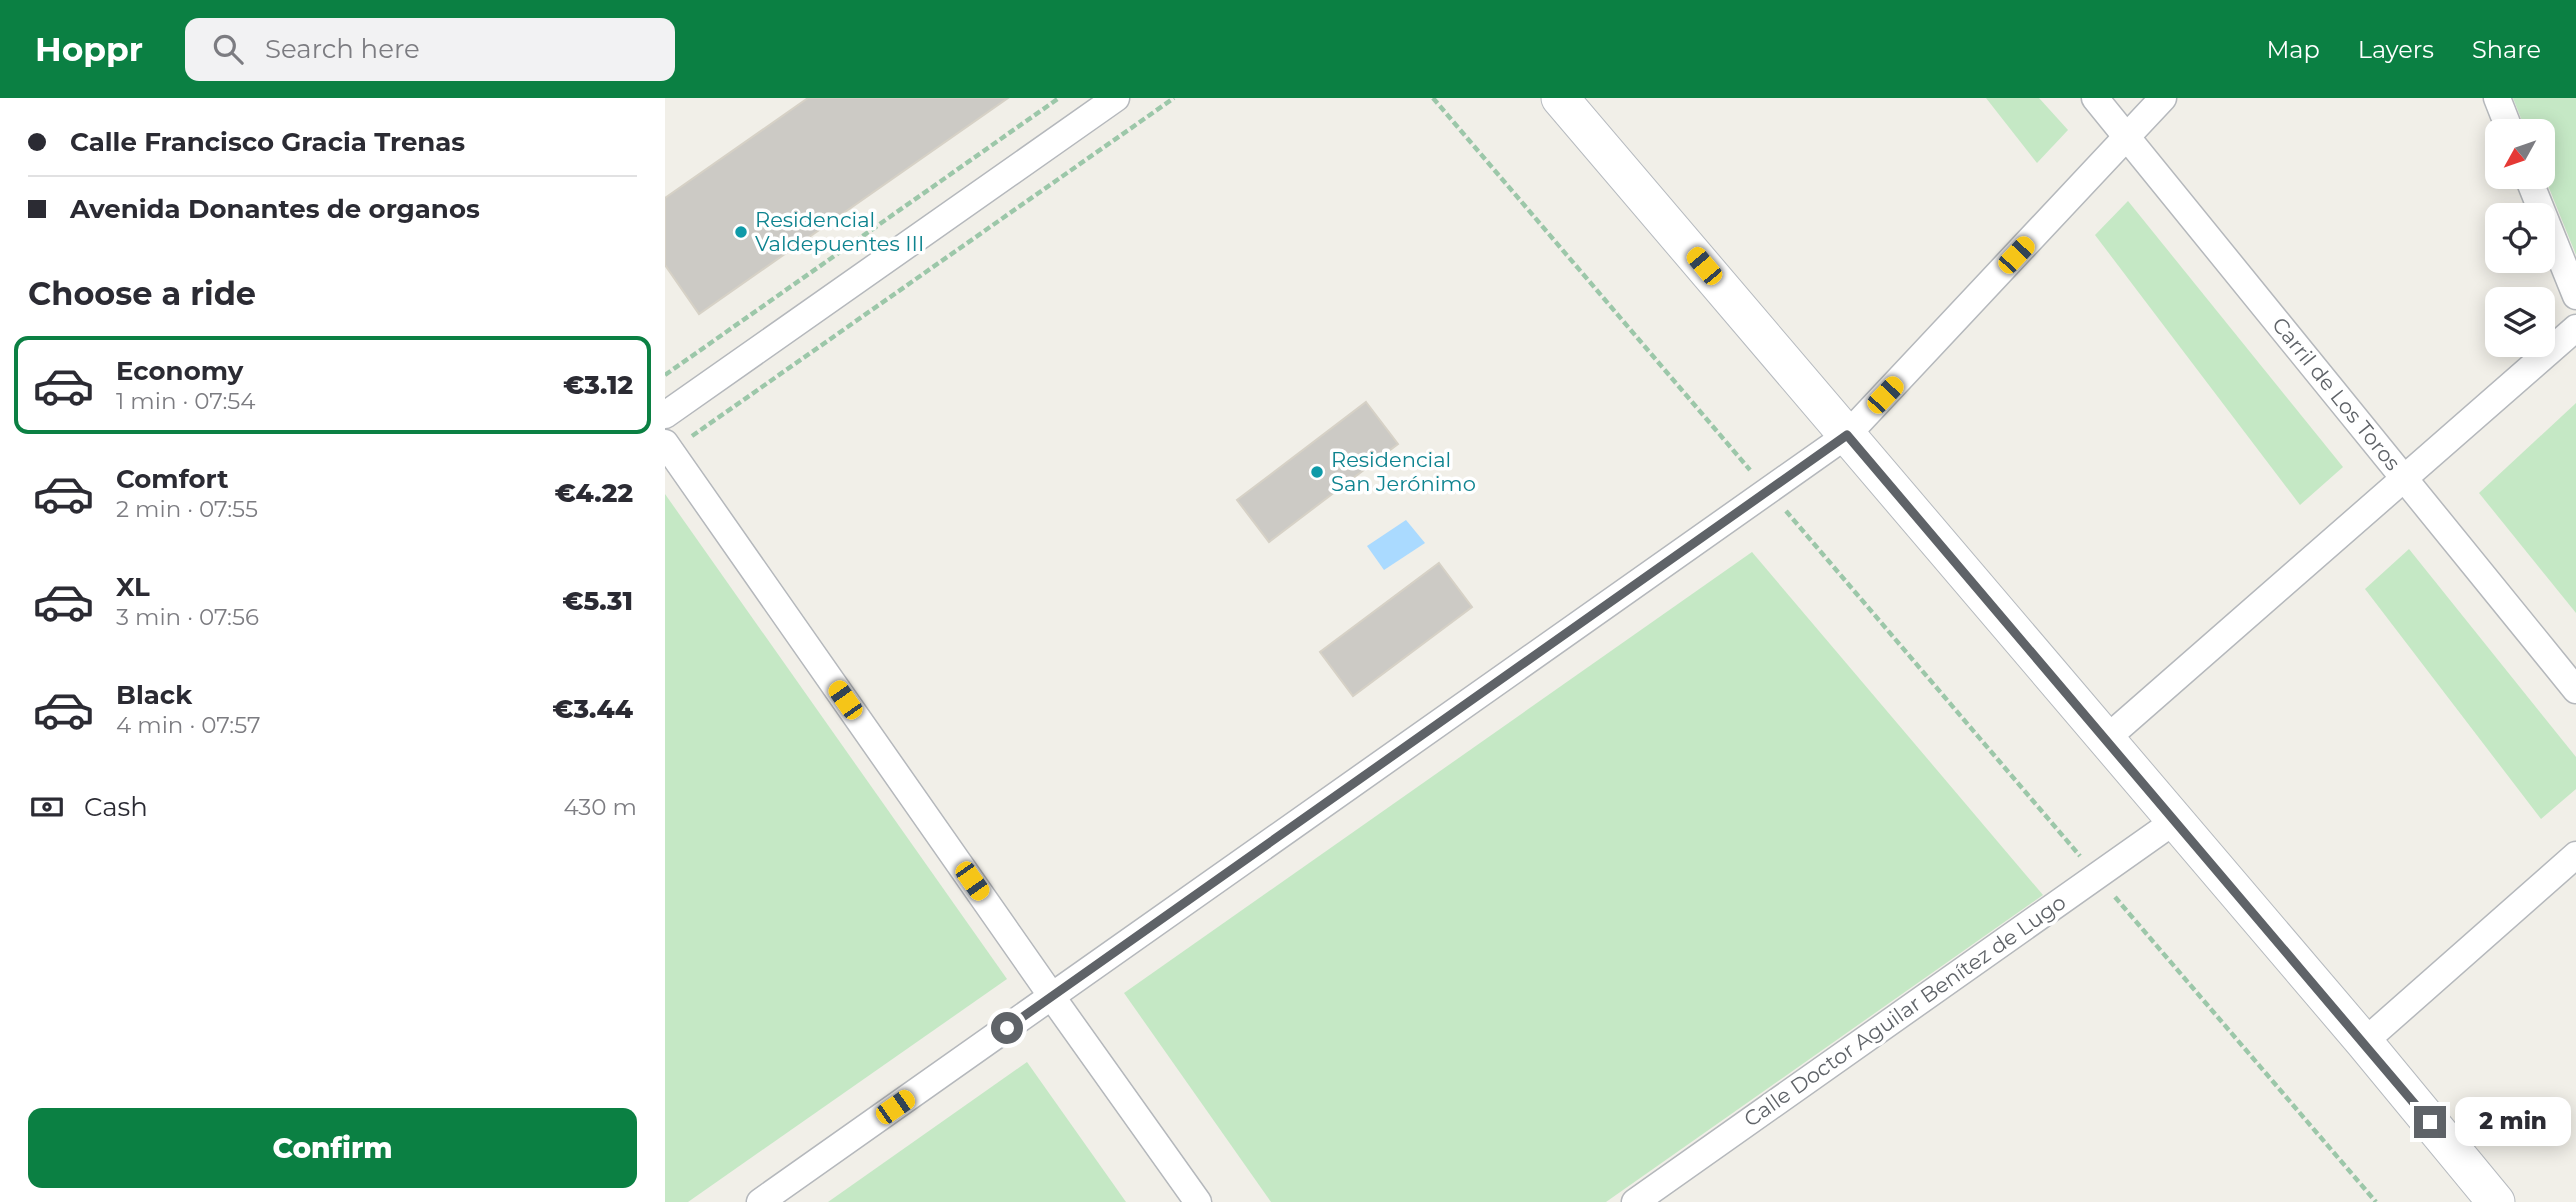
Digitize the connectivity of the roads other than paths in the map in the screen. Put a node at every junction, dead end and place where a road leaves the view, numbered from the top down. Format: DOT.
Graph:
graph roads {
  1 [pos="1116,98"];
  2 [pos="1560,98"];
  3 [pos="2095,98"];
  4 [pos="2163,98"];
  5 [pos="2497,98"];
  6 [pos="2505,119"];
  7 [pos="2128,135"];
  8 [pos="2533,189"];
  9 [pos="2576,296"];
  10 [pos="2576,328"];
  11 [pos="665,415"];
  12 [pos="1847,435"];
  13 [pos="668,447"];
  14 [pos="2404,478"];
  15 [pos="2576,690"];
  16 [pos="2106,739"];
  17 [pos="2176,820"];
  18 [pos="2576,855"];
  19 [pos="1052,996"];
  20 [pos="2364,1042"];
  21 [pos="760,1202"];
  22 [pos="1198,1202"];
  23 [pos="1635,1202"];
  24 [pos="2496,1202"];
  1 -- 11 [label="street"];
  2 -- 12 [label="street"];
  3 -- 7 [label="street, Carril de Los Toros"];
  4 -- 7 [label="street"];
  5 -- 6 [label="street"];
  7 -- 12 [label="street"];
  7 -- 14 [label="street, Carril de Los Toros"];
  8 -- 9 [label="street"];
  10 -- 14 [label="street"];
  12 -- 16 [label="street"];
  12 -- 19 [label="street"];
  13 -- 19 [label="street"];
  14 -- 15 [label="street, Carril de Los Toros"];
  14 -- 16 [label="street"];
  16 -- 17 [label="street"];
  17 -- 20 [label="street"];
  17 -- 23 [label="street, Calle Doctor Aguilar Benítez de Lugo"];
  18 -- 20 [label="street"];
  19 -- 21 [label="street"];
  19 -- 22 [label="street"];
  20 -- 24 [label="street"];
}
